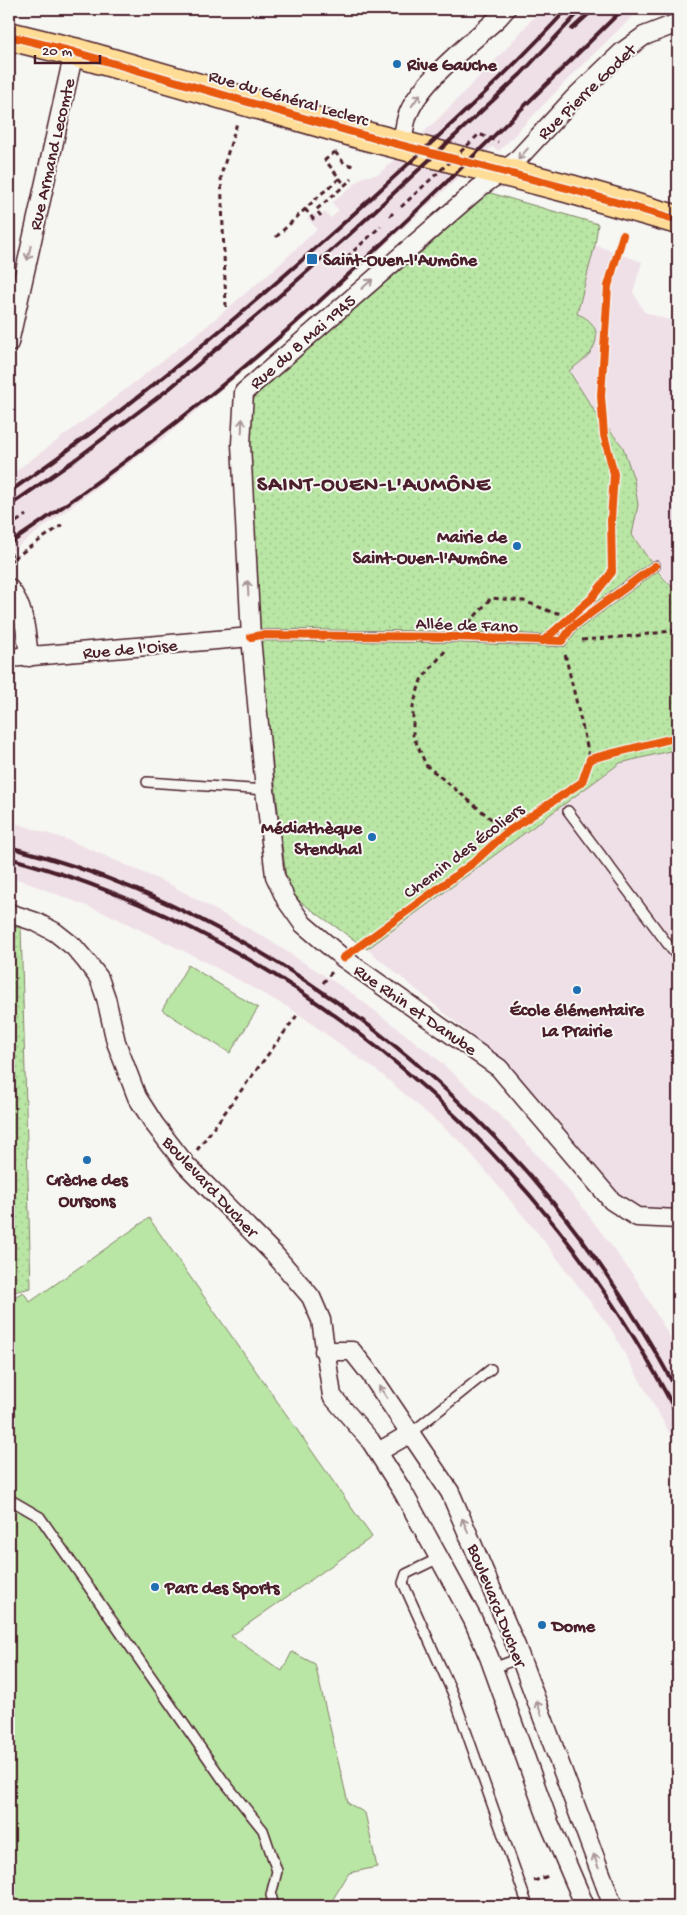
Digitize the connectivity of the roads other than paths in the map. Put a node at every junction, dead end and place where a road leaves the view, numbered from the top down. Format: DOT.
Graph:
graph roads {
  1 [pos="506,9"];
  2 [pos="678,25"];
  3 [pos="12,35"];
  4 [pos="74,52"];
  5 [pos="402,146"];
  6 [pos="502,172"];
  7 [pos="678,220"];
  8 [pos="9,344"];
  9 [pos="655,566"];
  10 [pos="9,588"];
  11 [pos="251,637"];
  12 [pos="29,657"];
  13 [pos="9,658"];
  14 [pos="147,782"];
  15 [pos="265,790"];
  16 [pos="568,811"];
  17 [pos="9,913"];
  18 [pos="678,958"];
  19 [pos="678,1219"];
  20 [pos="324,1351"];
  21 [pos="491,1369"];
  22 [pos="410,1433"];
  23 [pos="378,1452"];
  24 [pos="9,1499"];
  25 [pos="439,1558"];
  26 [pos="520,1658"];
  27 [pos="493,1668"];
  28 [pos="274,1906"];
  29 [pos="528,1906"];
  30 [pos="585,1906"];
  31 [pos="613,1906"];
  5 -- 1 [label="street, one-way"];
  2 -- 6 [label="street, Rue Pierre Godet, one-way"];
  3 -- 4 [label="main road, Rue du Général Leclerc"];
  4 -- 5 [label="main road, Rue du Général Leclerc"];
  4 -- 8 [label="street, Rue Armand Lecomte, one-way"];
  5 -- 6 [label="main road, Rue du Général Leclerc"];
  6 -- 7 [label="main road, Rue du Général Leclerc"];
  11 -- 6 [label="street, Rue du 8 Mai 1945, one-way"];
  9 -- 11 [label="lane, Allée de Fano"];
  10 -- 12 [label="street"];
  11 -- 12 [label="street, Rue de l'Oise"];
  11 -- 15 [label="street, Rue Rhin et Danube"];
  12 -- 13 [label="street, Rue de l'Oise"];
  14 -- 15 [label="lane"];
  15 -- 19 [label="street, Rue Rhin et Danube"];
  16 -- 18 [label="lane"];
  17 -- 20 [label="street, Boulevard Ducher"];
  22 -- 20 [label="street, Boulevard Ducher, one-way"];
  20 -- 23 [label="street, Boulevard Ducher"];
  21 -- 22 [label="lane"];
  22 -- 23 [label="street"];
  26 -- 22 [label="street, Boulevard Ducher, one-way"];
  23 -- 25 [label="street, Boulevard Ducher"];
  24 -- 28 [label="lane"];
  25 -- 27 [label="street, Boulevard Ducher"];
  25 -- 29 [label="lane"];
  26 -- 27 [label="lane"];
  31 -- 26 [label="street, Boulevard Ducher, one-way"];
  27 -- 30 [label="street, Boulevard Ducher"];
}
